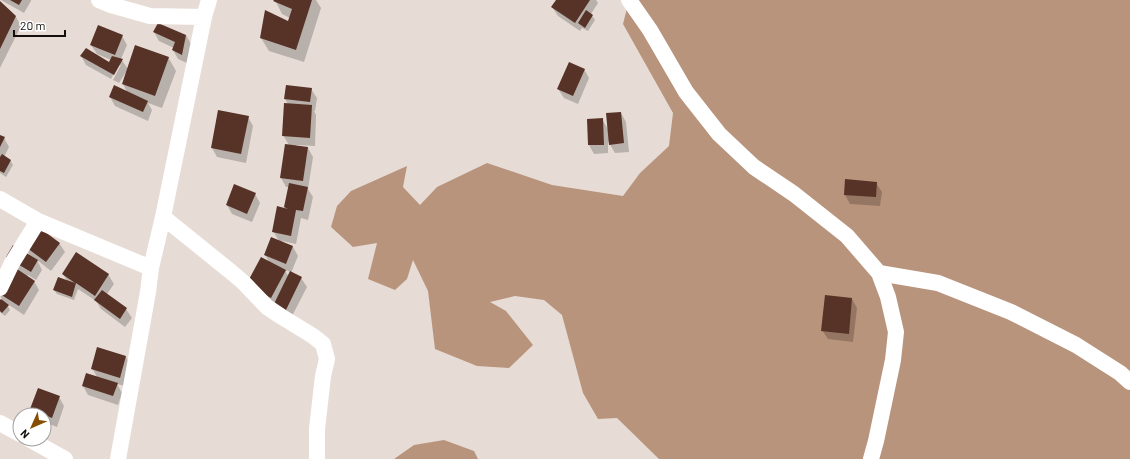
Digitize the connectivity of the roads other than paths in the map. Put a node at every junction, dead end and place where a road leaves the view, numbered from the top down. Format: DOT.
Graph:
graph roads {
  1 [pos="99,0"];
  2 [pos="209,0"];
  3 [pos="629,0"];
  4 [pos="204,17"];
  5 [pos="0,199"];
  6 [pos="163,218"];
  7 [pos="38,221"];
  8 [pos="150,268"];
  9 [pos="879,274"];
  10 [pos="0,288"];
  11 [pos="1130,382"];
  12 [pos="0,423"];
  13 [pos="12,430"];
  14 [pos="43,447"];
  15 [pos="65,459"];
  16 [pos="118,459"];
  17 [pos="318,459"];
  18 [pos="871,459"];
  1 -- 4 [label="street"];
  2 -- 4 [label="street"];
  3 -- 9 [label="street"];
  4 -- 6 [label="street"];
  5 -- 7 [label="street"];
  6 -- 8 [label="street"];
  6 -- 17 [label="street"];
  7 -- 8 [label="street"];
  7 -- 10 [label="street"];
  8 -- 16 [label="street"];
  9 -- 11 [label="street"];
  9 -- 18 [label="street"];
  12 -- 13 [label="street"];
  14 -- 15 [label="street"];
}
